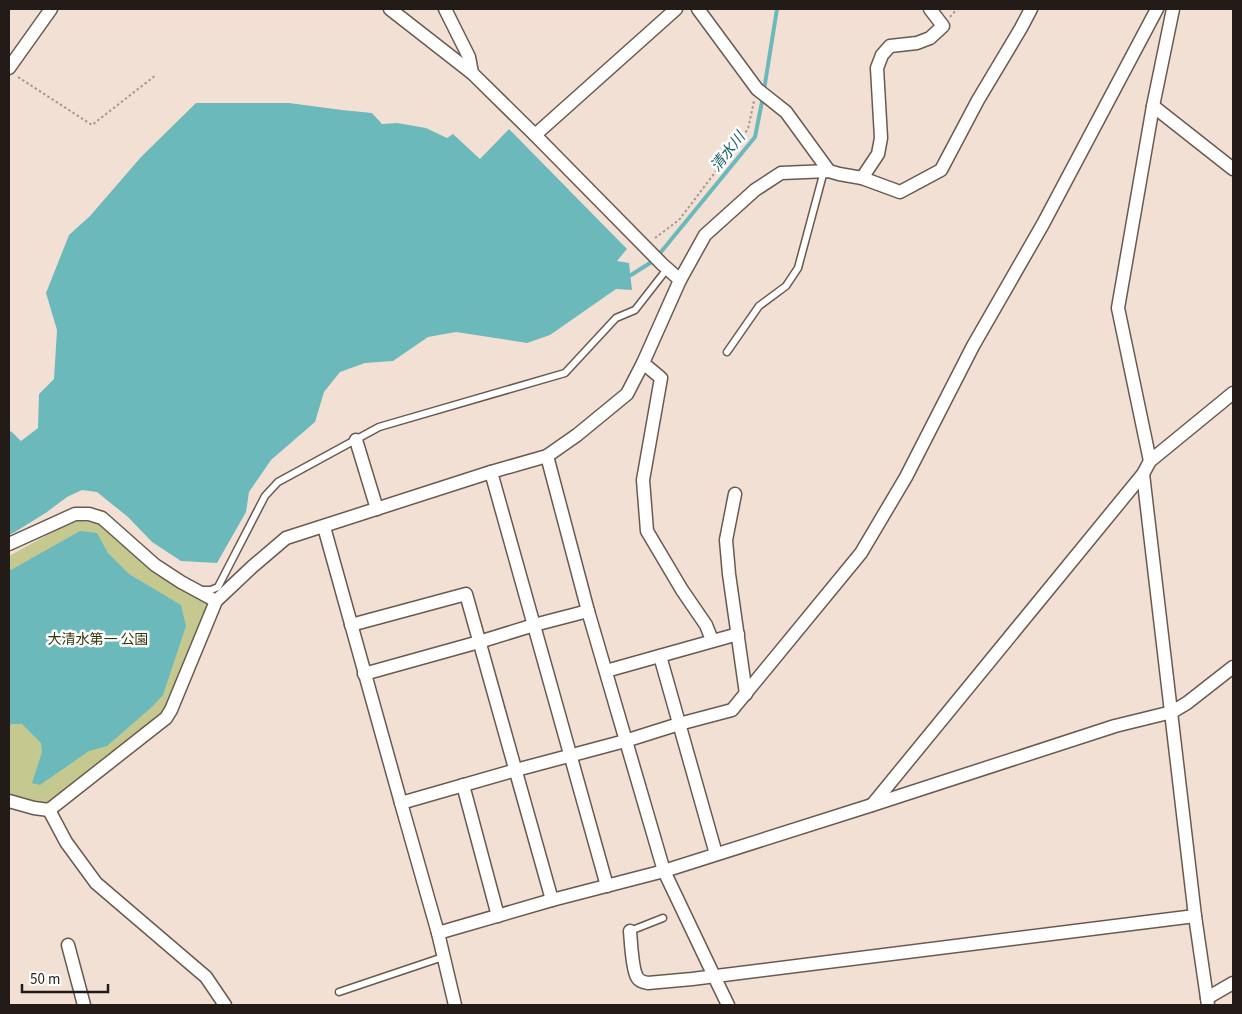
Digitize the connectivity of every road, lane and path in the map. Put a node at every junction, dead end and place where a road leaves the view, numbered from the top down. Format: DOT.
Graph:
graph roads {
  1 [pos="51,9"];
  2 [pos="390,9"];
  3 [pos="445,9"];
  4 [pos="676,9"];
  5 [pos="698,9"];
  6 [pos="930,9"];
  7 [pos="1031,9"];
  8 [pos="1157,9"];
  9 [pos="1173,9"];
  10 [pos="13,72"];
  11 [pos="472,73"];
  12 [pos="156,75"];
  13 [pos="757,90"];
  14 [pos="1154,106"];
  15 [pos="535,135"];
  16 [pos="1233,169"];
  17 [pos="827,171"];
  18 [pos="862,178"];
  19 [pos="645,247"];
  20 [pos="665,267"];
  21 [pos="680,280"];
  22 [pos="726,352"];
  23 [pos="643,363"];
  24 [pos="1233,393"];
  25 [pos="356,440"];
  26 [pos="548,456"];
  27 [pos="1150,461"];
  28 [pos="491,472"];
  29 [pos="1143,474"];
  30 [pos="735,494"];
  31 [pos="377,510"];
  32 [pos="324,527"];
  33 [pos="9,544"];
  34 [pos="195,590"];
  35 [pos="216,601"];
  36 [pos="588,611"];
  37 [pos="351,625"];
  38 [pos="534,625"];
  39 [pos="738,634"];
  40 [pos="712,640"];
  41 [pos="479,642"];
  42 [pos="660,656"];
  43 [pos="1233,667"];
  44 [pos="606,671"];
  45 [pos="364,674"];
  46 [pos="746,694"];
  47 [pos="1172,712"];
  48 [pos="679,724"];
  49 [pos="625,741"];
  50 [pos="571,756"];
  51 [pos="516,770"];
  52 [pos="463,785"];
  53 [pos="9,801"];
  54 [pos="401,803"];
  55 [pos="872,805"];
  56 [pos="49,810"];
  57 [pos="716,854"];
  58 [pos="664,871"];
  59 [pos="607,886"];
  60 [pos="552,900"];
  61 [pos="498,916"];
  62 [pos="1196,916"];
  63 [pos="663,918"];
  64 [pos="630,931"];
  65 [pos="438,933"];
  66 [pos="68,945"];
  67 [pos="443,957"];
  68 [pos="714,976"];
  69 [pos="1233,983"];
  70 [pos="339,992"];
  71 [pos="1207,1002"];
  72 [pos="84,1005"];
  73 [pos="225,1005"];
  74 [pos="455,1005"];
  75 [pos="728,1005"];
  1 -- 10 [label="street"];
  2 -- 11 [label="street"];
  3 -- 11 [label="street"];
  4 -- 15 [label="street"];
  5 -- 13 [label="street"];
  6 -- 18 [label="street"];
  7 -- 18 [label="street"];
  8 -- 46 [label="street"];
  9 -- 14 [label="street"];
  10 -- 12 [label="path"];
  11 -- 15 [label="street"];
  13 -- 17 [label="street"];
  13 -- 19 [label="path"];
  14 -- 16 [label="street"];
  14 -- 27 [label="street"];
  15 -- 19 [label="street"];
  17 -- 18 [label="street"];
  17 -- 21 [label="street"];
  17 -- 22 [label="lane"];
  19 -- 20 [label="street"];
  20 -- 21 [label="street"];
  20 -- 25 [label="lane"];
  21 -- 23 [label="street"];
  23 -- 26 [label="street"];
  23 -- 40 [label="street"];
  24 -- 27 [label="street"];
  25 -- 31 [label="street"];
  25 -- 34 [label="lane"];
  26 -- 28 [label="street"];
  26 -- 36 [label="street"];
  27 -- 29 [label="street"];
  28 -- 31 [label="street"];
  28 -- 38 [label="street"];
  29 -- 47 [label="street"];
  29 -- 55 [label="street"];
  30 -- 39 [label="street"];
  31 -- 32 [label="street"];
  32 -- 35 [label="street"];
  32 -- 37 [label="street"];
  33 -- 34 [label="street"];
  34 -- 35 [label="street"];
  35 -- 56 [label="street"];
  36 -- 38 [label="street"];
  36 -- 44 [label="street"];
  37 -- 41 [label="street"];
  37 -- 45 [label="street"];
  38 -- 41 [label="street"];
  38 -- 50 [label="street"];
  39 -- 40 [label="street"];
  39 -- 46 [label="street"];
  40 -- 42 [label="street"];
  41 -- 45 [label="street"];
  41 -- 51 [label="street"];
  42 -- 44 [label="street"];
  42 -- 48 [label="street"];
  43 -- 47 [label="street"];
  44 -- 49 [label="street"];
  45 -- 54 [label="street"];
  46 -- 48 [label="street"];
  47 -- 55 [label="street"];
  47 -- 62 [label="street"];
  48 -- 49 [label="street"];
  48 -- 57 [label="street"];
  49 -- 50 [label="street"];
  49 -- 58 [label="street"];
  50 -- 51 [label="street"];
  50 -- 59 [label="street"];
  51 -- 52 [label="street"];
  51 -- 60 [label="street"];
  52 -- 54 [label="street"];
  52 -- 61 [label="street"];
  53 -- 56 [label="street"];
  54 -- 65 [label="street"];
  55 -- 57 [label="street"];
  56 -- 73 [label="street"];
  57 -- 58 [label="street"];
  58 -- 59 [label="street"];
  58 -- 68 [label="street"];
  59 -- 60 [label="street"];
  60 -- 61 [label="street"];
  61 -- 65 [label="street"];
  62 -- 68 [label="street"];
  62 -- 71 [label="street"];
  63 -- 64 [label="lane"];
  64 -- 68 [label="street"];
  65 -- 67 [label="street"];
  66 -- 72 [label="street"];
  67 -- 70 [label="lane"];
  67 -- 74 [label="street"];
  68 -- 75 [label="street"];
  69 -- 71 [label="street"];
}
